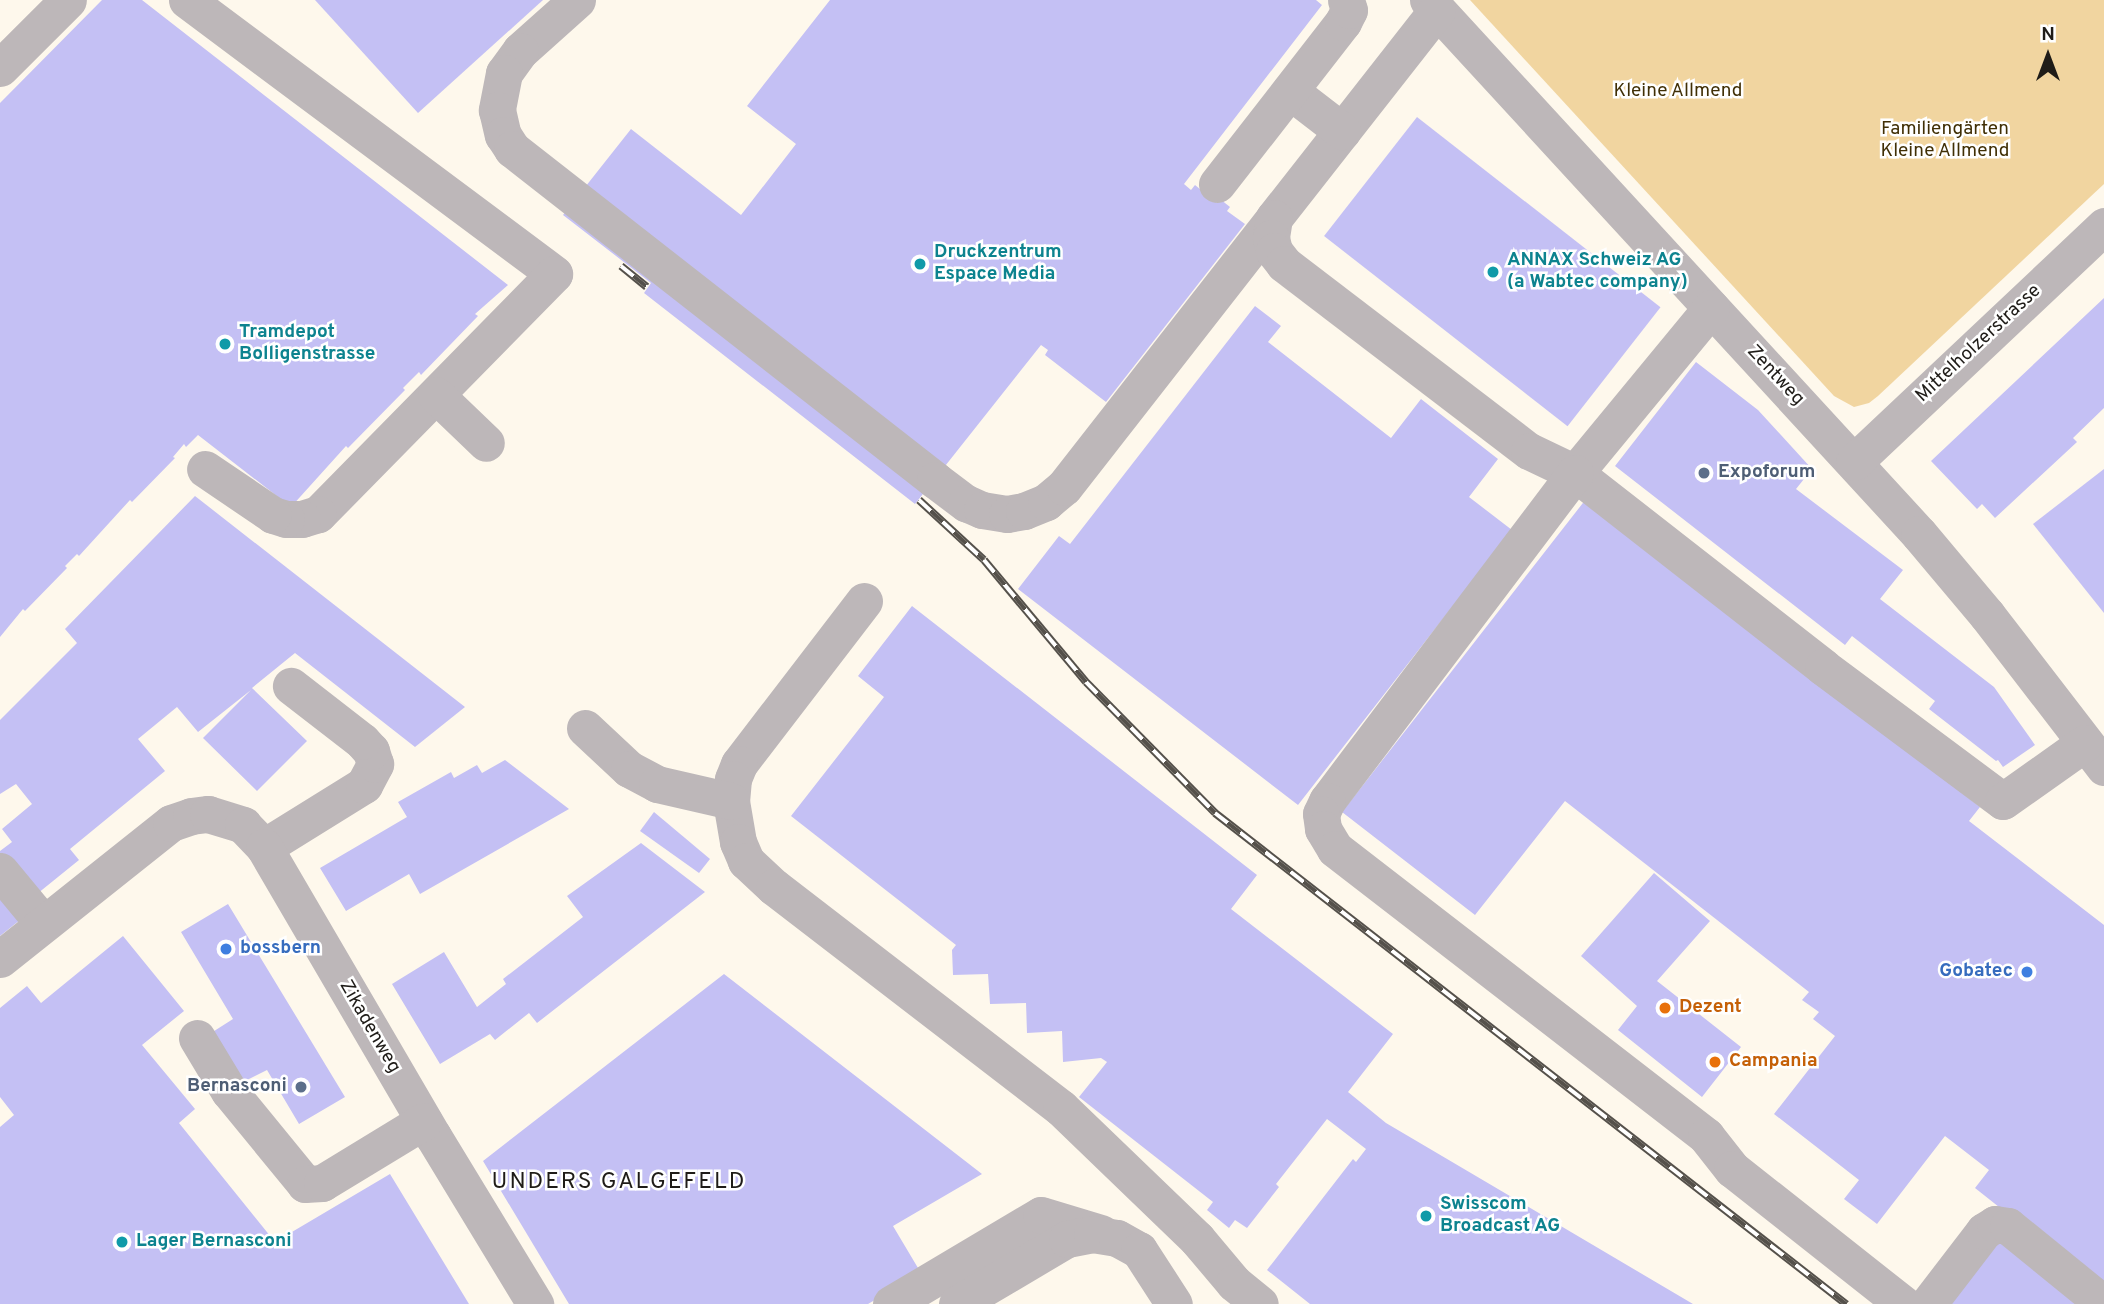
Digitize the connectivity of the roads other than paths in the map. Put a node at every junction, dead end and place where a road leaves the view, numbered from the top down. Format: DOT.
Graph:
graph roads {
  1 [pos="68,0"];
  2 [pos="187,0"];
  3 [pos="577,0"];
  4 [pos="1346,0"];
  5 [pos="1433,5"];
  6 [pos="0,68"];
  7 [pos="1290,91"];
  8 [pos="1342,131"];
  9 [pos="1217,184"];
  10 [pos="1274,218"];
  11 [pos="2104,226"];
  12 [pos="1711,308"];
  13 [pos="436,395"];
  14 [pos="486,443"];
  15 [pos="1854,462"];
  16 [pos="205,469"];
  17 [pos="1575,473"];
  18 [pos="864,601"];
  19 [pos="291,686"];
  20 [pos="585,729"];
  21 [pos="2095,755"];
  22 [pos="731,801"];
  23 [pos="264,847"];
  24 [pos="0,871"];
  25 [pos="43,923"];
  26 [pos="0,959"];
  27 [pos="197,1038"];
  28 [pos="424,1121"];
  29 [pos="1112,1236"];
  30 [pos="535,1304"];
  31 [pos="891,1304"];
  32 [pos="957,1304"];
  33 [pos="1174,1304"];
  34 [pos="1260,1304"];
  35 [pos="1903,1304"];
  36 [pos="1928,1304"];
  37 [pos="2104,1304"];
  1 -- 6 [label="street"];
  2 -- 13 [label="street"];
  3 -- 10 [label="street"];
  4 -- 7 [label="street"];
  5 -- 8 [label="street"];
  5 -- 12 [label="street, Zentweg"];
  7 -- 8 [label="street"];
  7 -- 9 [label="street"];
  8 -- 10 [label="street"];
  10 -- 17 [label="street"];
  11 -- 15 [label="street, Mittelholzerstrasse"];
  12 -- 15 [label="street, Zentweg"];
  12 -- 17 [label="street"];
  13 -- 14 [label="street"];
  13 -- 16 [label="street"];
  15 -- 21 [label="street, Zentweg"];
  17 -- 21 [label="street"];
  17 -- 35 [label="street"];
  18 -- 22 [label="street"];
  19 -- 23 [label="street"];
  20 -- 22 [label="street"];
  22 -- 34 [label="street"];
  23 -- 25 [label="street, Zikadenweg"];
  23 -- 28 [label="street, Zikadenweg"];
  24 -- 25 [label="street"];
  25 -- 26 [label="street, Zikadenweg"];
  27 -- 28 [label="street"];
  28 -- 30 [label="street, Zikadenweg"];
  29 -- 31 [label="street"];
  29 -- 32 [label="street"];
  29 -- 33 [label="street"];
  36 -- 37 [label="street"];
}
